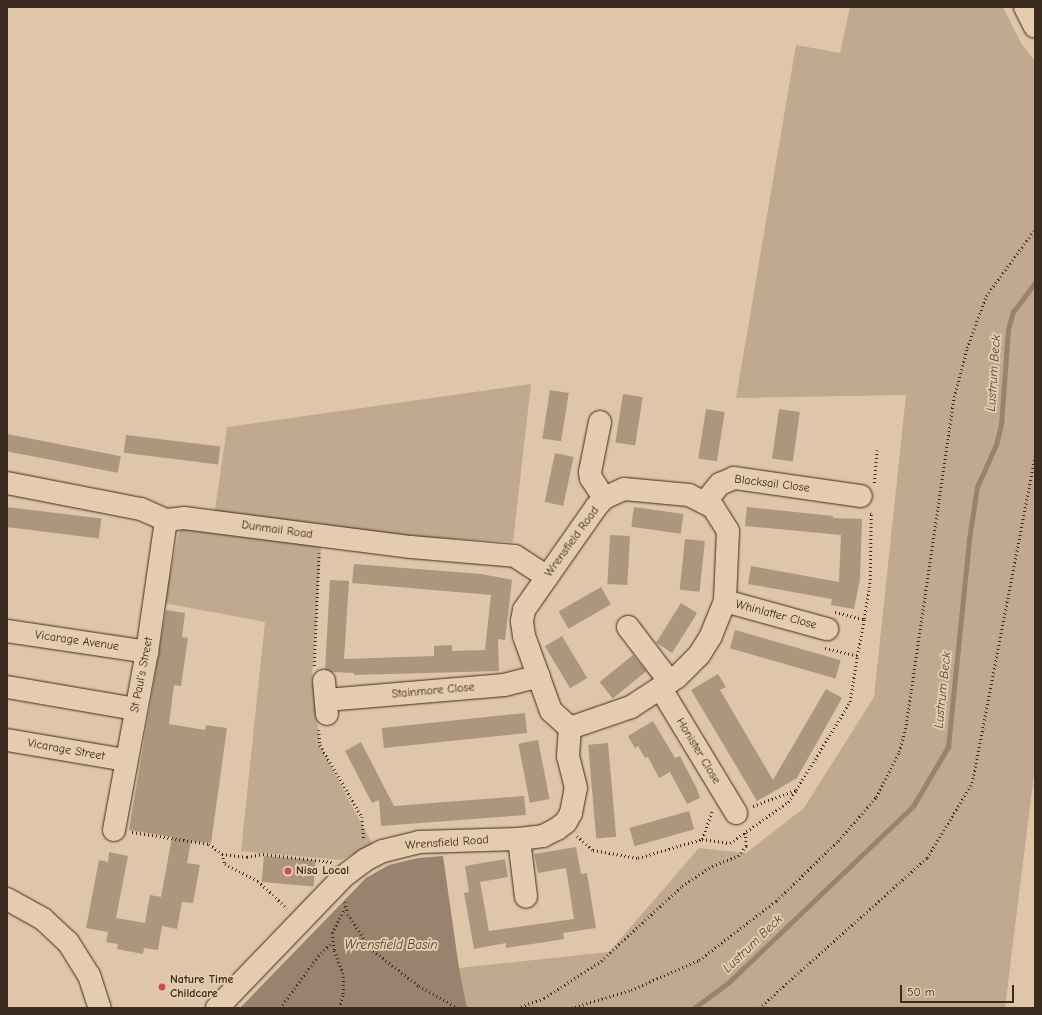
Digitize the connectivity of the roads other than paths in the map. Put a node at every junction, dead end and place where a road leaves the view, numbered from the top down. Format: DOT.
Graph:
graph roads {
  1 [pos="1025,7"];
  2 [pos="1035,27"];
  3 [pos="600,422"];
  4 [pos="7,483"];
  5 [pos="604,498"];
  6 [pos="852,499"];
  7 [pos="706,501"];
  8 [pos="166,520"];
  9 [pos="547,577"];
  10 [pos="725,601"];
  11 [pos="628,627"];
  12 [pos="827,630"];
  13 [pos="7,631"];
  14 [pos="147,652"];
  15 [pos="539,676"];
  16 [pos="665,686"];
  17 [pos="7,687"];
  18 [pos="325,699"];
  19 [pos="136,709"];
  20 [pos="570,728"];
  21 [pos="8,745"];
  22 [pos="125,760"];
  23 [pos="736,813"];
  24 [pos="114,830"];
  25 [pos="519,839"];
  26 [pos="526,897"];
  27 [pos="7,899"];
  28 [pos="100,1008"];
  29 [pos="218,1008"];
  1 -- 2 [label="street"];
  3 -- 5 [label="street"];
  4 -- 8 [label="street, Dunmail Road"];
  5 -- 7 [label="street, Wrensfield Road"];
  5 -- 9 [label="street, Wrensfield Road"];
  6 -- 7 [label="street, Blacksail Close"];
  7 -- 10 [label="street, Wrensfield Road"];
  8 -- 9 [label="street, Dunmail Road"];
  8 -- 14 [label="street, St Paul's Street"];
  9 -- 15 [label="street, Wrensfield Road"];
  10 -- 12 [label="street, Whinlatter Close"];
  10 -- 16 [label="street, Wrensfield Road"];
  11 -- 16 [label="street, Honister Close"];
  13 -- 14 [label="street, Vicarage Avenue"];
  14 -- 19 [label="street, St Paul's Street"];
  15 -- 18 [label="street, Stainmore Close"];
  15 -- 20 [label="street, Wrensfield Road"];
  16 -- 20 [label="street, Wrensfield Road"];
  16 -- 23 [label="street, Honister Close"];
  17 -- 19 [label="street"];
  19 -- 22 [label="street, St Paul's Street"];
  20 -- 25 [label="street, Wrensfield Road"];
  21 -- 22 [label="street, Vicarage Street"];
  22 -- 24 [label="street, St Paul's Street"];
  25 -- 26 [label="street"];
  25 -- 29 [label="street, Wrensfield Road"];
  27 -- 28 [label="street"];
}
